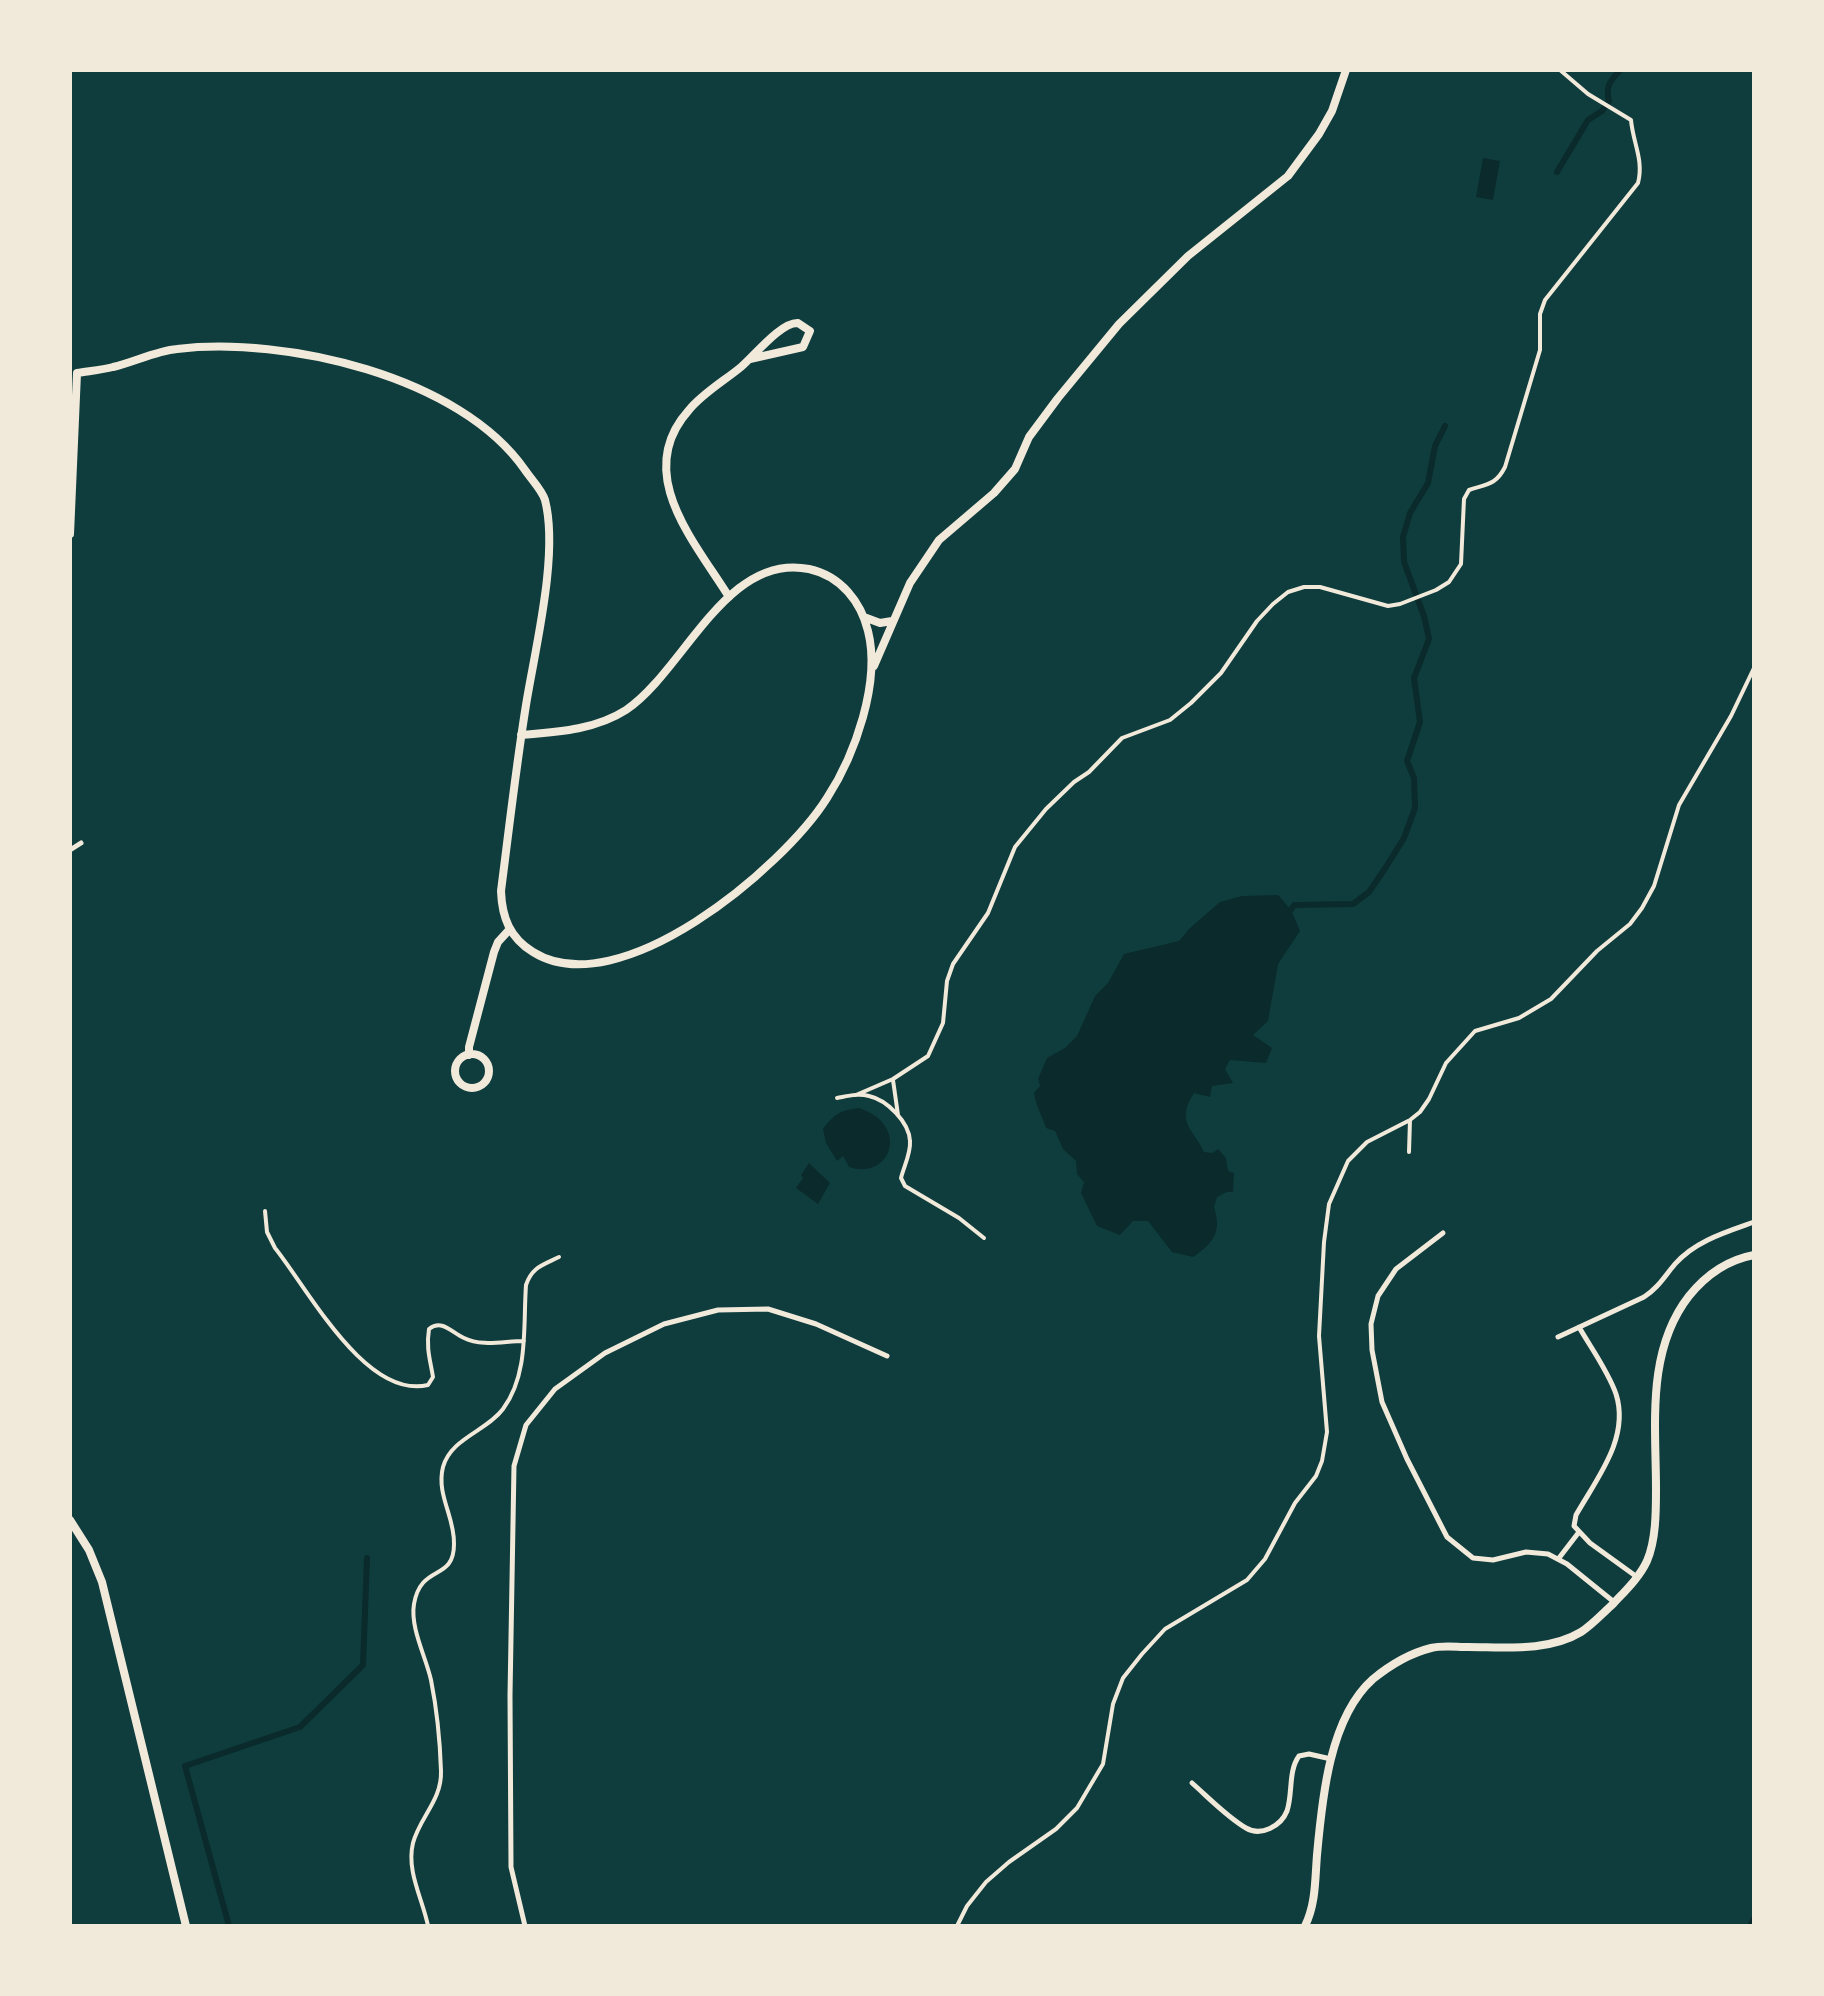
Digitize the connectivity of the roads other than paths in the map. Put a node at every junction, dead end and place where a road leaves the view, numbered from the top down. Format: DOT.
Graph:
graph roads {
  1 [pos="1346,70"];
  2 [pos="750,359"];
  3 [pos="70,534"];
  4 [pos="729,597"];
  5 [pos="864,616"];
  6 [pos="892,621"];
  7 [pos="872,670"];
  8 [pos="521,735"];
  9 [pos="81,843"];
  10 [pos="70,850"];
  11 [pos="509,930"];
  12 [pos="469,1055"];
  13 [pos="1754,1222"];
  14 [pos="1443,1233"];
  15 [pos="1754,1255"];
  16 [pos="1579,1327"];
  17 [pos="1558,1337"];
  18 [pos="887,1356"];
  19 [pos="70,1520"];
  20 [pos="1579,1532"];
  21 [pos="1559,1558"];
  22 [pos="1637,1577"];
  23 [pos="1614,1602"];
  24 [pos="1332,1759"];
  25 [pos="1192,1783"];
  26 [pos="186,1926"];
  27 [pos="525,1926"];
  28 [pos="1305,1926"];
  1 -- 6 [label="street"];
  2 -- 2 [label="street"];
  2 -- 4 [label="street"];
  3 -- 8 [label="street"];
  4 -- 5 [label="street"];
  4 -- 8 [label="street"];
  5 -- 6 [label="street"];
  5 -- 7 [label="street"];
  6 -- 7 [label="street"];
  7 -- 11 [label="street"];
  8 -- 11 [label="street"];
  9 -- 10 [label="lane"];
  11 -- 12 [label="street"];
  12 -- 12 [label="street"];
  13 -- 16 [label="lane"];
  14 -- 21 [label="lane"];
  15 -- 22 [label="street"];
  16 -- 17 [label="lane"];
  16 -- 20 [label="lane"];
  18 -- 27 [label="lane"];
  19 -- 26 [label="street"];
  20 -- 21 [label="lane"];
  20 -- 22 [label="lane"];
  21 -- 23 [label="lane"];
  22 -- 23 [label="street"];
  23 -- 24 [label="street"];
  24 -- 25 [label="lane"];
  24 -- 28 [label="street"];
}
